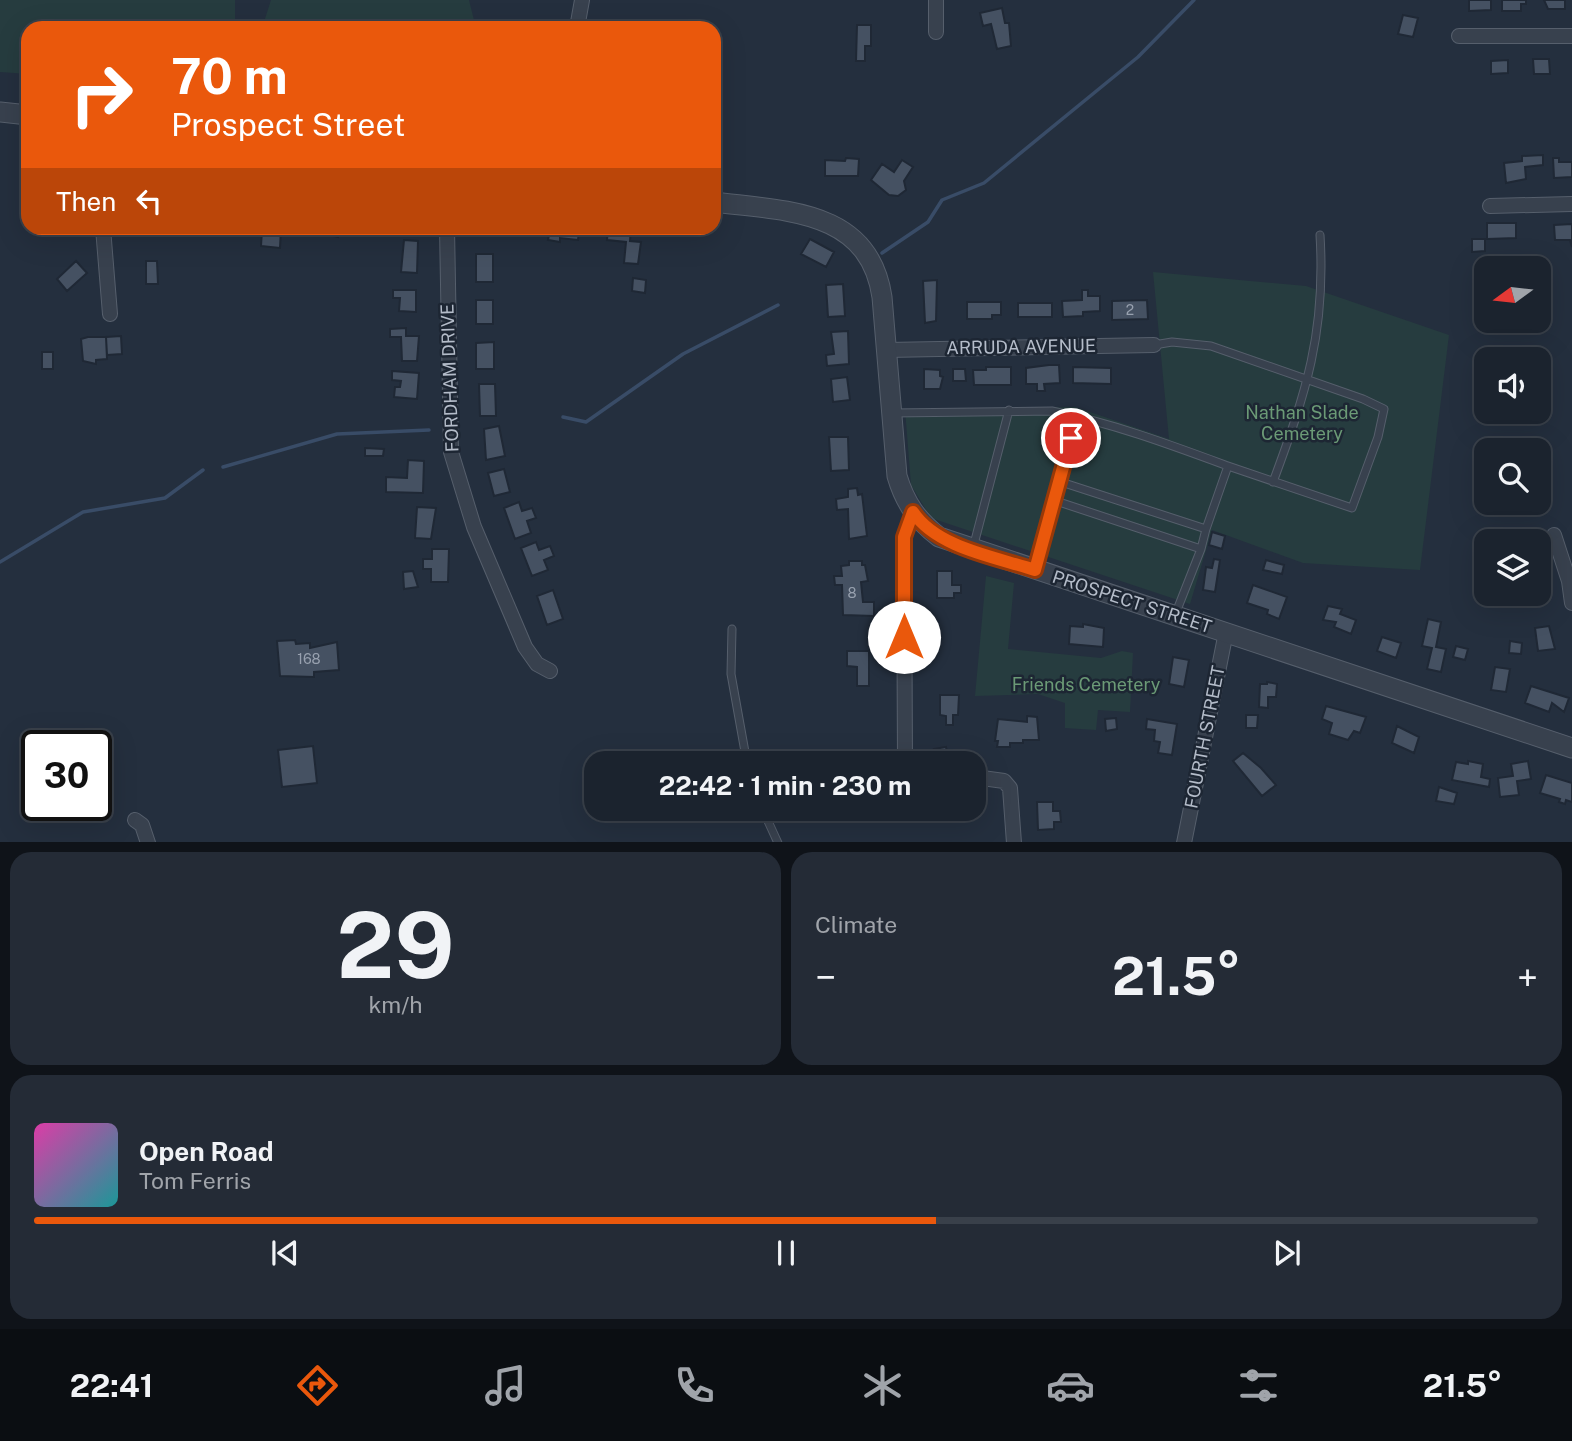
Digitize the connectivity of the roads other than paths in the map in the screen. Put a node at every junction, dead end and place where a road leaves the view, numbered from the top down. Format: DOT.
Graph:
graph roads {
  1 [pos="582,0"];
  2 [pos="936,0"];
  3 [pos="578,21"];
  4 [pos="936,32"];
  5 [pos="1459,36"];
  6 [pos="1572,36"];
  7 [pos="0,112"];
  8 [pos="21,115"];
  9 [pos="721,203"];
  10 [pos="1572,204"];
  11 [pos="1490,206"];
  12 [pos="104,235"];
  13 [pos="447,235"];
  14 [pos="1320,235"];
  15 [pos="110,314"];
  16 [pos="1154,345"];
  17 [pos="887,350"];
  18 [pos="1309,380"];
  19 [pos="1009,410"];
  20 [pos="891,413"];
  21 [pos="1078,416"];
  22 [pos="1228,466"];
  23 [pos="1058,481"];
  24 [pos="1273,482"];
  25 [pos="1052,500"];
  26 [pos="913,512"];
  27 [pos="1206,529"];
  28 [pos="1554,535"];
  29 [pos="972,549"];
  30 [pos="1200,549"];
  31 [pos="1035,570"];
  32 [pos="1572,603"];
  33 [pos="1175,616"];
  34 [pos="732,629"];
  35 [pos="1226,632"];
  36 [pos="550,671"];
  37 [pos="1572,748"];
  38 [pos="745,751"];
  39 [pos="905,751"];
  40 [pos="986,779"];
  41 [pos="135,820"];
  42 [pos="768,821"];
  43 [pos="148,842"];
  44 [pos="778,842"];
  45 [pos="1014,842"];
  46 [pos="1184,842"];
  1 -- 3 [label="street"];
  2 -- 4 [label="street"];
  5 -- 6 [label="street"];
  7 -- 8 [label="street"];
  9 -- 17 [label="street, PROSPECT STREET"];
  10 -- 11 [label="street"];
  12 -- 15 [label="street"];
  13 -- 36 [label="street, FORDHAM DRIVE"];
  14 -- 18 [label="lane"];
  16 -- 17 [label="street, ARRUDA AVENUE"];
  16 -- 18 [label="lane"];
  17 -- 20 [label="street, PROSPECT STREET"];
  18 -- 24 [label="lane"];
  18 -- 24 [label="lane"];
  19 -- 20 [label="lane"];
  19 -- 21 [label="lane"];
  19 -- 29 [label="lane"];
  20 -- 26 [label="street, PROSPECT STREET"];
  21 -- 22 [label="lane"];
  21 -- 23 [label="lane"];
  22 -- 24 [label="lane"];
  22 -- 27 [label="lane"];
  23 -- 25 [label="lane"];
  23 -- 27 [label="lane"];
  25 -- 30 [label="lane"];
  25 -- 31 [label="lane"];
  26 -- 29 [label="street, PROSPECT STREET"];
  26 -- 39 [label="street"];
  27 -- 30 [label="lane"];
  28 -- 32 [label="street"];
  29 -- 31 [label="street, PROSPECT STREET"];
  30 -- 33 [label="lane"];
  31 -- 33 [label="street, PROSPECT STREET"];
  33 -- 35 [label="street, PROSPECT STREET"];
  34 -- 38 [label="lane"];
  35 -- 37 [label="street, PROSPECT STREET"];
  35 -- 46 [label="street, FOURTH STREET"];
  40 -- 45 [label="street"];
  41 -- 43 [label="street"];
  42 -- 44 [label="lane"];
}
